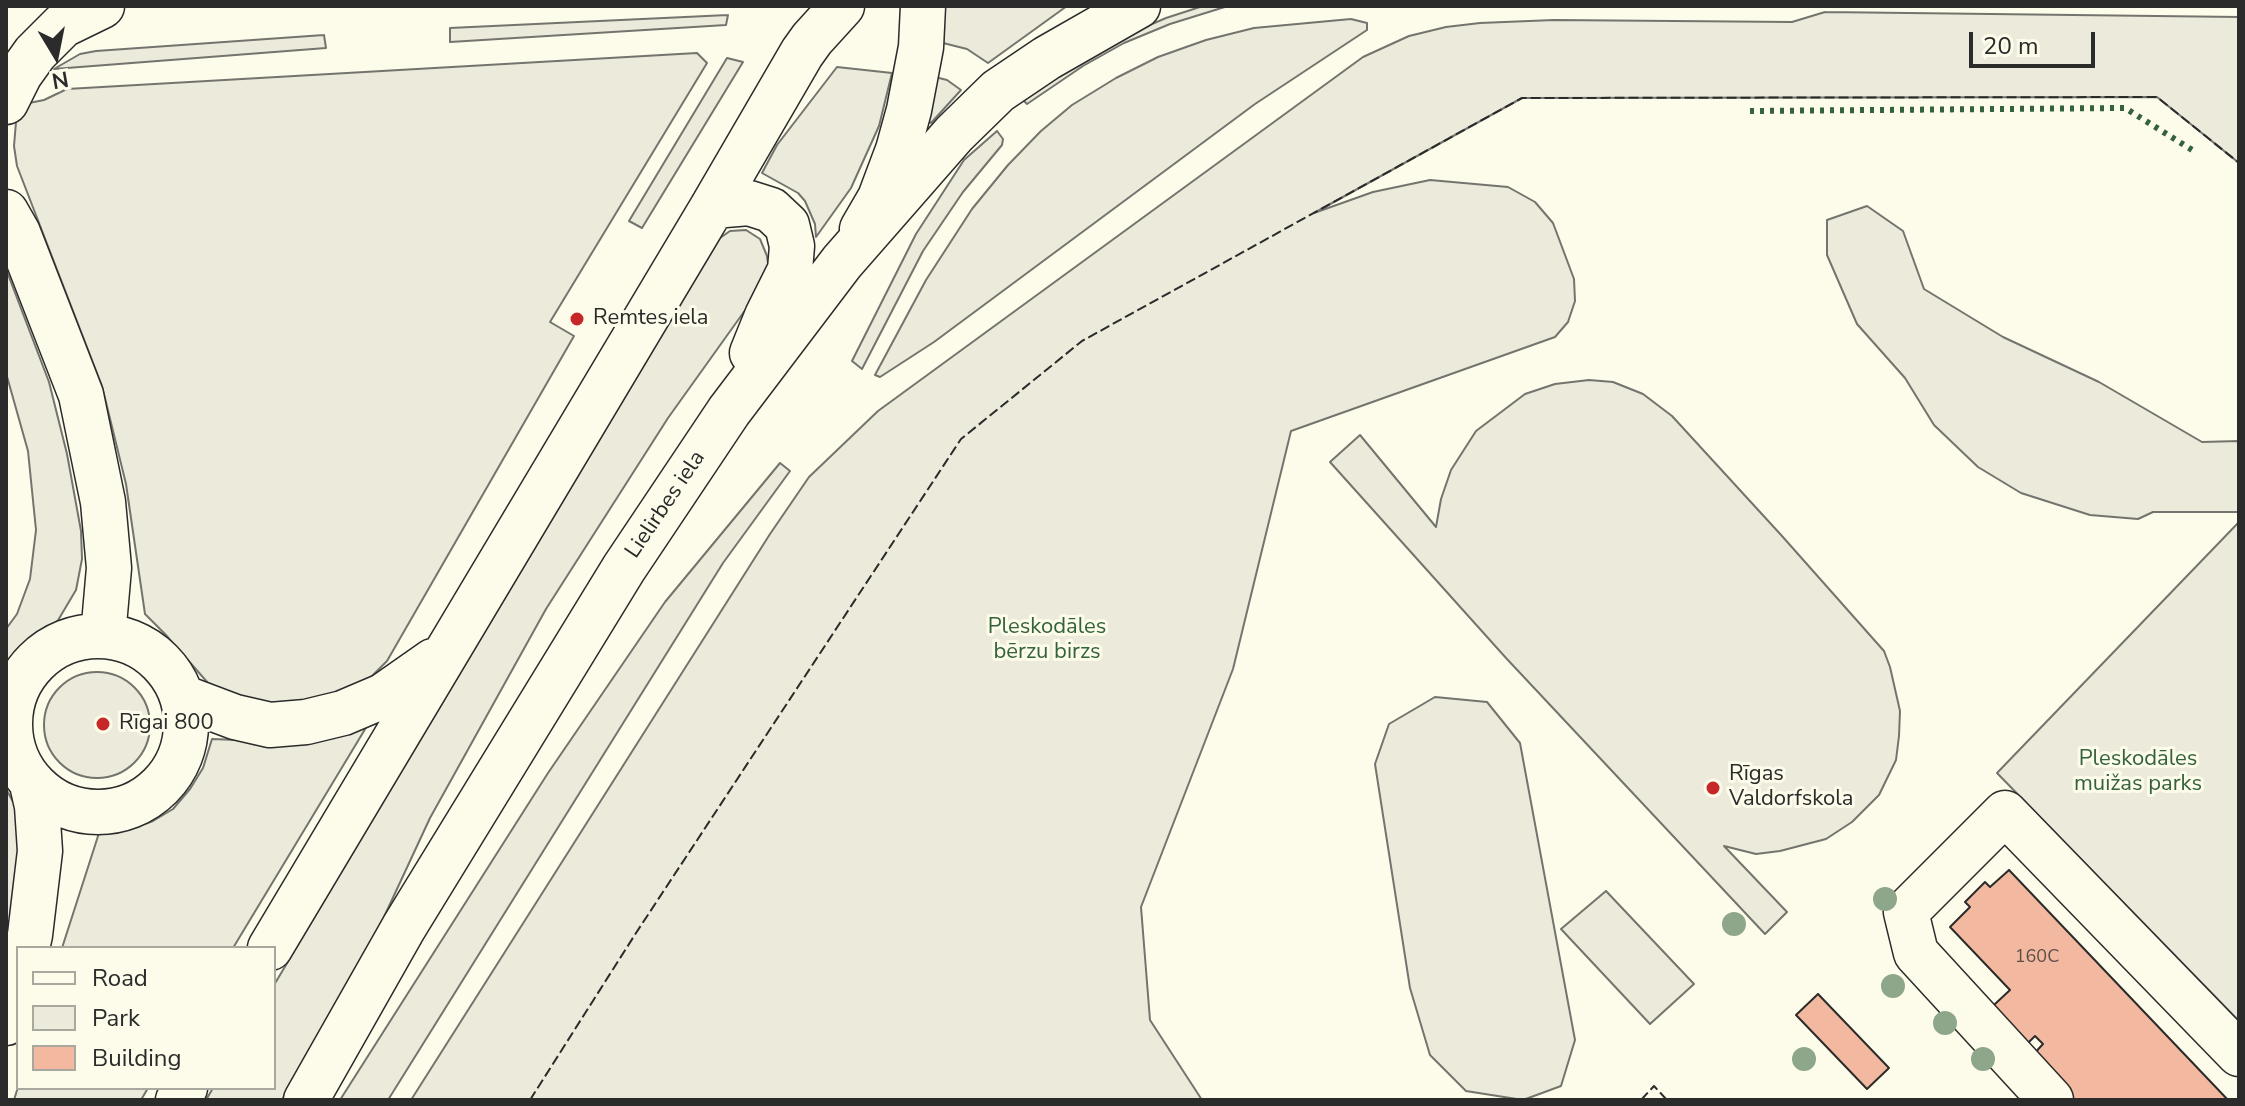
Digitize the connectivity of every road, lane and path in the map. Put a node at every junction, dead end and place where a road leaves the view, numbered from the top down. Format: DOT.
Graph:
graph roads {
  1 [pos="102,6"];
  2 [pos="923,6"];
  3 [pos="1138,6"];
  4 [pos="835,11"];
  5 [pos="6,102"];
  6 [pos="713,206"];
  7 [pos="6,212"];
  8 [pos="842,262"];
  9 [pos="729,411"];
  10 [pos="103,636"];
  11 [pos="448,650"];
  12 [pos="182,697"];
  13 [pos="8,727"];
  14 [pos="32,784"];
  15 [pos="27,946"];
  16 [pos="271,946"];
  17 [pos="16,986"];
  18 [pos="6,1023"];
  19 [pos="2239,1054"];
  20 [pos="306,1100"];
  21 [pos="2051,1100"];
  1 -- 5 [label="main road"];
  2 -- 8 [label="main road"];
  3 -- 8 [label="main road, Lielirbes iela"];
  4 -- 6 [label="main road"];
  6 -- 9 [label="main road"];
  6 -- 11 [label="main road"];
  7 -- 10 [label="main road"];
  8 -- 9 [label="main road, Lielirbes iela"];
  9 -- 20 [label="main road, Lielirbes iela"];
  10 -- 12 [label="main road"];
  10 -- 13 [label="main road"];
  11 -- 12 [label="main road"];
  11 -- 16 [label="main road"];
  12 -- 14 [label="main road"];
  13 -- 14 [label="main road"];
  14 -- 15 [label="main road"];
  17 -- 18 [label="main road"];
  19 -- 21 [label="main road"];
}
